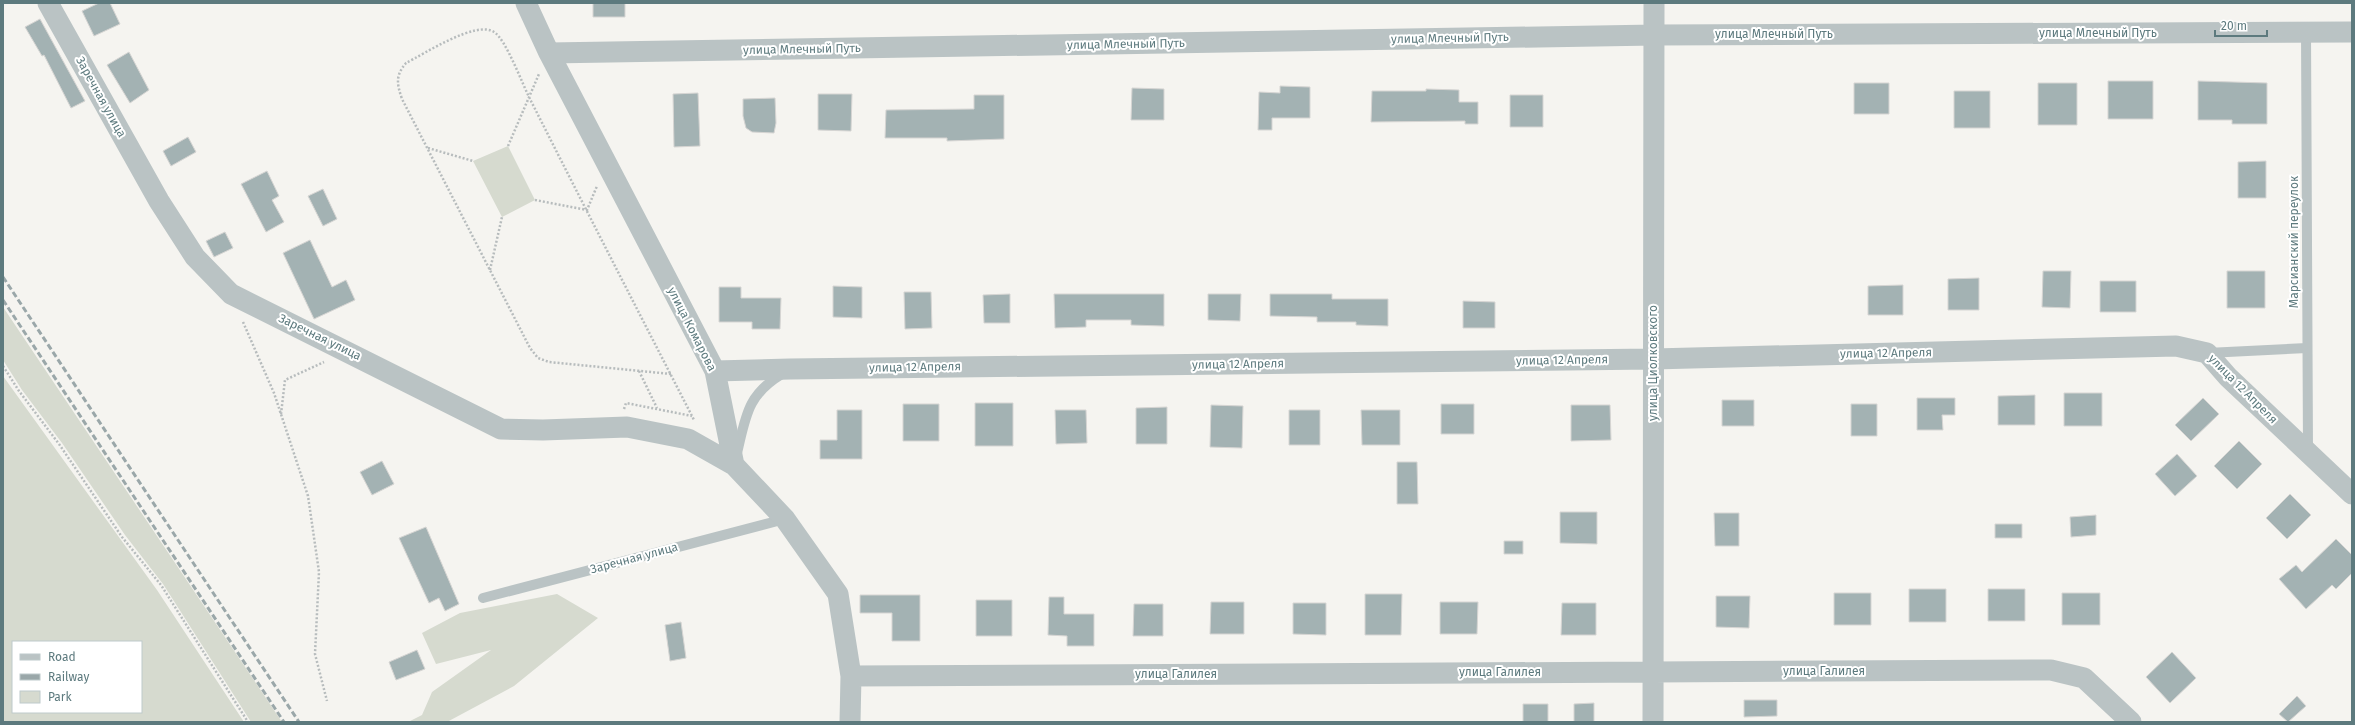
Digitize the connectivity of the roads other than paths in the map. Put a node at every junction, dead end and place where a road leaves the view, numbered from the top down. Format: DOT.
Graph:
graph roads {
  1 [pos="48,3"];
  2 [pos="526,3"];
  3 [pos="1654,3"];
  4 [pos="2306,32"];
  5 [pos="2352,32"];
  6 [pos="1655,35"];
  7 [pos="548,53"];
  8 [pos="2307,348"];
  9 [pos="2207,353"];
  10 [pos="1653,359"];
  11 [pos="790,369"];
  12 [pos="714,371"];
  13 [pos="2308,451"];
  14 [pos="734,465"];
  15 [pos="2352,494"];
  16 [pos="785,519"];
  17 [pos="483,598"];
  18 [pos="1652,671"];
  19 [pos="851,676"];
  20 [pos="850,722"];
  21 [pos="1653,722"];
  22 [pos="2131,722"];
  1 -- 14 [label="street, Заречная улица"];
  2 -- 7 [label="street, улица Комарова"];
  3 -- 6 [label="street, улица Циолковского"];
  4 -- 5 [label="street, улица Млечный Путь"];
  4 -- 6 [label="street, улица Млечный Путь"];
  4 -- 8 [label="lane, Марсианский переулок"];
  6 -- 7 [label="street, улица Млечный Путь"];
  6 -- 10 [label="street, улица Циолковского"];
  7 -- 12 [label="street, улица Комарова"];
  8 -- 9 [label="lane"];
  8 -- 13 [label="lane, Марсианский переулок"];
  9 -- 10 [label="street, улица 12 Апреля"];
  9 -- 13 [label="street, улица 12 Апреля"];
  10 -- 11 [label="street, улица 12 Апреля"];
  10 -- 18 [label="street, улица Циолковского"];
  11 -- 12 [label="street, улица 12 Апреля"];
  11 -- 14 [label="lane"];
  12 -- 14 [label="street, улица Комарова"];
  13 -- 15 [label="street, улица 12 Апреля"];
  14 -- 16 [label="street"];
  16 -- 17 [label="lane, Заречная улица"];
  16 -- 19 [label="street"];
  18 -- 19 [label="street, улица Галилея"];
  18 -- 21 [label="street, улица Циолковского"];
  18 -- 22 [label="street, улица Галилея"];
  19 -- 20 [label="street"];
}
